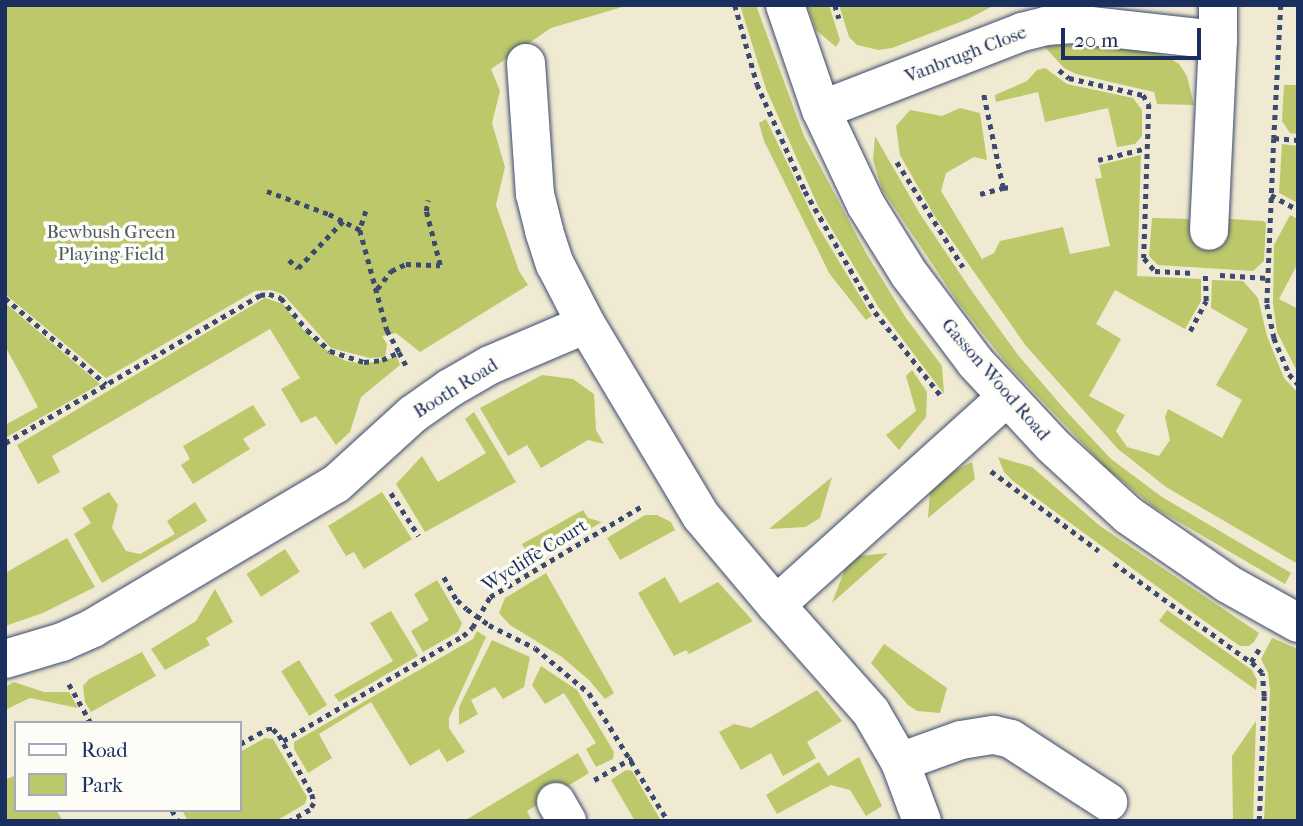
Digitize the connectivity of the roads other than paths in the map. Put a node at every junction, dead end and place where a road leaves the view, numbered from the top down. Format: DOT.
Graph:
graph roads {
  1 [pos="785,5"];
  2 [pos="1037,21"];
  3 [pos="1218,22"];
  4 [pos="526,63"];
  5 [pos="821,110"];
  6 [pos="1209,231"];
  7 [pos="586,324"];
  8 [pos="1006,398"];
  9 [pos="776,605"];
  10 [pos="1288,618"];
  11 [pos="5,659"];
  12 [pos="900,762"];
  13 [pos="1108,802"];
  14 [pos="922,821"];
  1 -- 5 [label="street, Gasson Wood Road"];
  2 -- 3 [label="street, Vanbrugh Close"];
  2 -- 5 [label="street, Vanbrugh Close"];
  3 -- 6 [label="street, Vanbrugh Close"];
  4 -- 7 [label="street"];
  5 -- 8 [label="street, Gasson Wood Road"];
  7 -- 9 [label="street"];
  7 -- 11 [label="street, Booth Road"];
  8 -- 9 [label="street"];
  8 -- 10 [label="street, Gasson Wood Road"];
  9 -- 12 [label="street"];
  12 -- 13 [label="street"];
  12 -- 14 [label="street"];
}
